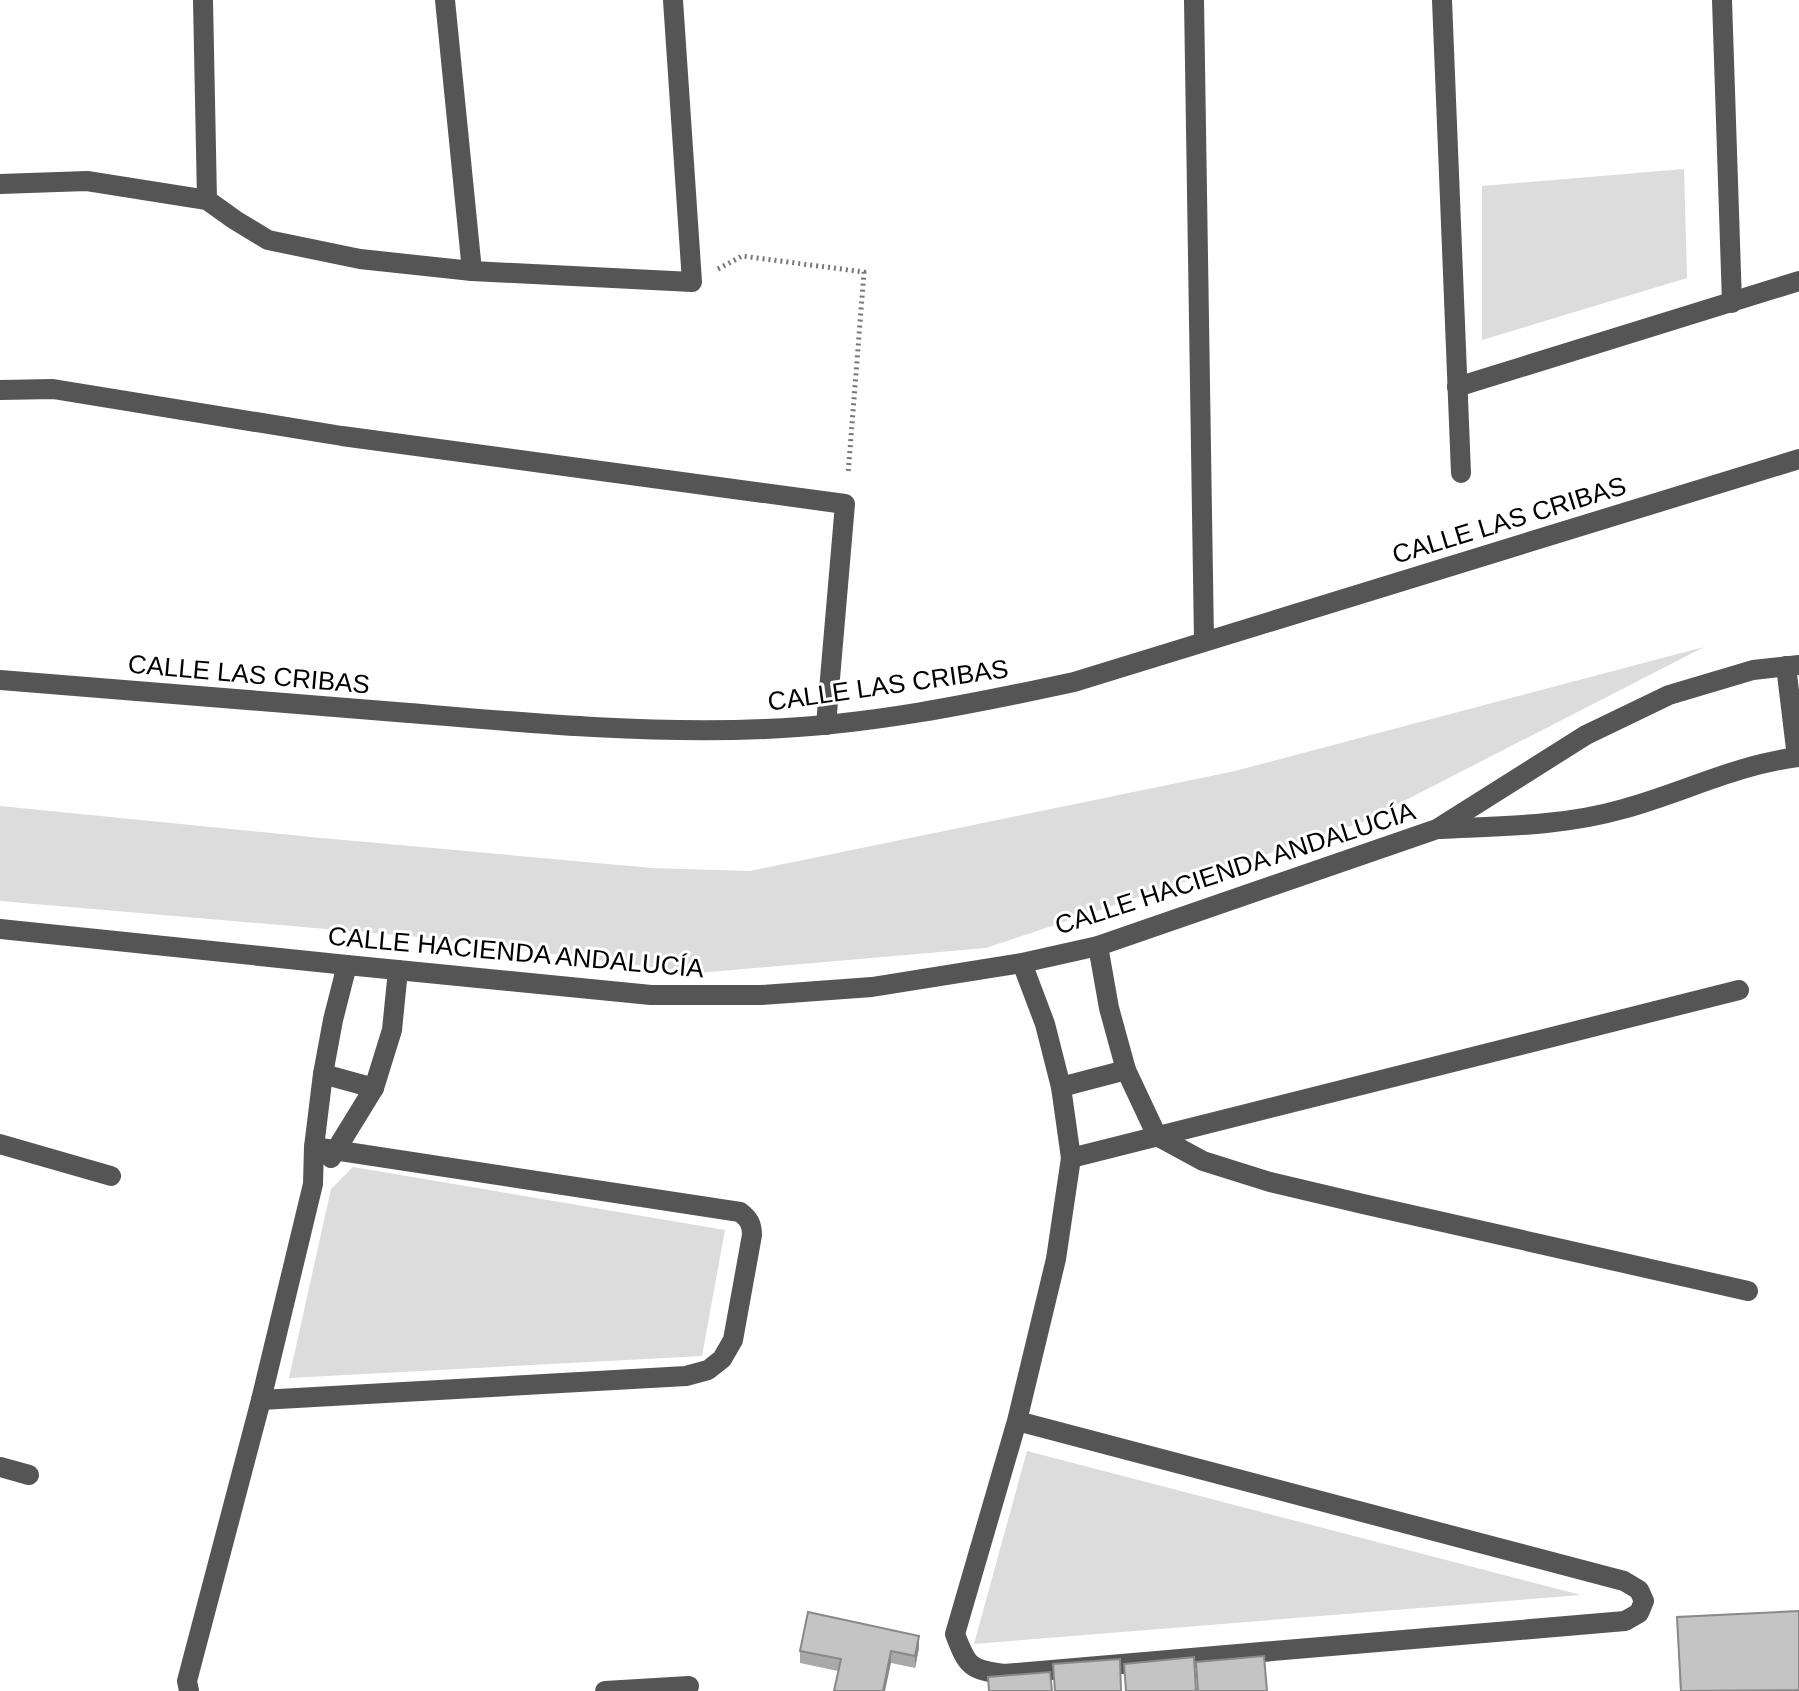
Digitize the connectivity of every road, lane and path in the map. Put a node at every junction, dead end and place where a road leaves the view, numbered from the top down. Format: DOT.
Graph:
graph roads {
  1 [pos="203,0"];
  2 [pos="445,0"];
  3 [pos="673,0"];
  4 [pos="1194,0"];
  5 [pos="1442,0"];
  6 [pos="1722,0"];
  7 [pos="0,184"];
  8 [pos="207,200"];
  9 [pos="472,271"];
  10 [pos="1799,281"];
  11 [pos="692,282"];
  12 [pos="1732,303"];
  13 [pos="1457,387"];
  14 [pos="0,390"];
  15 [pos="1799,459"];
  16 [pos="1461,473"];
  17 [pos="845,504"];
  18 [pos="1204,641"];
  19 [pos="1793,666"];
  20 [pos="0,680"];
  21 [pos="826,725"];
  22 [pos="1798,757"];
  23 [pos="1437,829"];
  24 [pos="0,929"];
  25 [pos="1098,946"];
  26 [pos="1022,963"];
  27 [pos="347,965"];
  28 [pos="398,970"];
  29 [pos="1739,990"];
  30 [pos="1126,1070"];
  31 [pos="323,1074"];
  32 [pos="1061,1087"];
  33 [pos="374,1088"];
  34 [pos="1157,1136"];
  35 [pos="0,1144"];
  36 [pos="314,1147"];
  37 [pos="337,1150"];
  38 [pos="1071,1158"];
  39 [pos="111,1176"];
  40 [pos="313,1184"];
  41 [pos="1748,1291"];
  42 [pos="261,1400"];
  43 [pos="1017,1421"];
  44 [pos="0,1467"];
  45 [pos="29,1475"];
  46 [pos="689,1686"];
  47 [pos="189,1691"];
  48 [pos="605,1691"];
  1 -- 8 [label="street"];
  2 -- 9 [label="street"];
  3 -- 11 [label="street"];
  4 -- 18 [label="street"];
  5 -- 13 [label="street"];
  6 -- 12 [label="street"];
  7 -- 8 [label="street"];
  8 -- 9 [label="street"];
  9 -- 11 [label="street"];
  10 -- 12 [label="street"];
  11 -- 17 [label="path"];
  12 -- 13 [label="street"];
  13 -- 16 [label="street"];
  14 -- 17 [label="street"];
  15 -- 18 [label="street, CALLE LAS CRIBAS"];
  17 -- 21 [label="street"];
  18 -- 21 [label="street, CALLE LAS CRIBAS"];
  19 -- 22 [label="street"];
  19 -- 23 [label="street, CALLE HACIENDA ANDALUCÍA"];
  20 -- 21 [label="street, CALLE LAS CRIBAS"];
  22 -- 23 [label="street, CALLE HACIENDA ANDALUCÍA"];
  23 -- 25 [label="street, CALLE HACIENDA ANDALUCÍA"];
  24 -- 27 [label="street, CALLE HACIENDA ANDALUCÍA"];
  25 -- 26 [label="street, CALLE HACIENDA ANDALUCÍA"];
  25 -- 30 [label="street"];
  26 -- 28 [label="street, CALLE HACIENDA ANDALUCÍA"];
  26 -- 32 [label="street"];
  27 -- 28 [label="street, CALLE HACIENDA ANDALUCÍA"];
  27 -- 31 [label="street"];
  28 -- 33 [label="street"];
  29 -- 34 [label="street"];
  30 -- 32 [label="street"];
  30 -- 34 [label="street"];
  31 -- 33 [label="street"];
  31 -- 36 [label="street"];
  32 -- 38 [label="street"];
  33 -- 37 [label="street"];
  34 -- 38 [label="street"];
  34 -- 41 [label="street"];
  35 -- 39 [label="street"];
  36 -- 37 [label="street"];
  36 -- 40 [label="street"];
  37 -- 40 [label="street"];
  37 -- 42 [label="street"];
  38 -- 43 [label="street"];
  40 -- 42 [label="street"];
  42 -- 47 [label="street"];
  43 -- 43 [label="street"];
  44 -- 45 [label="street"];
  46 -- 48 [label="street"];
}
